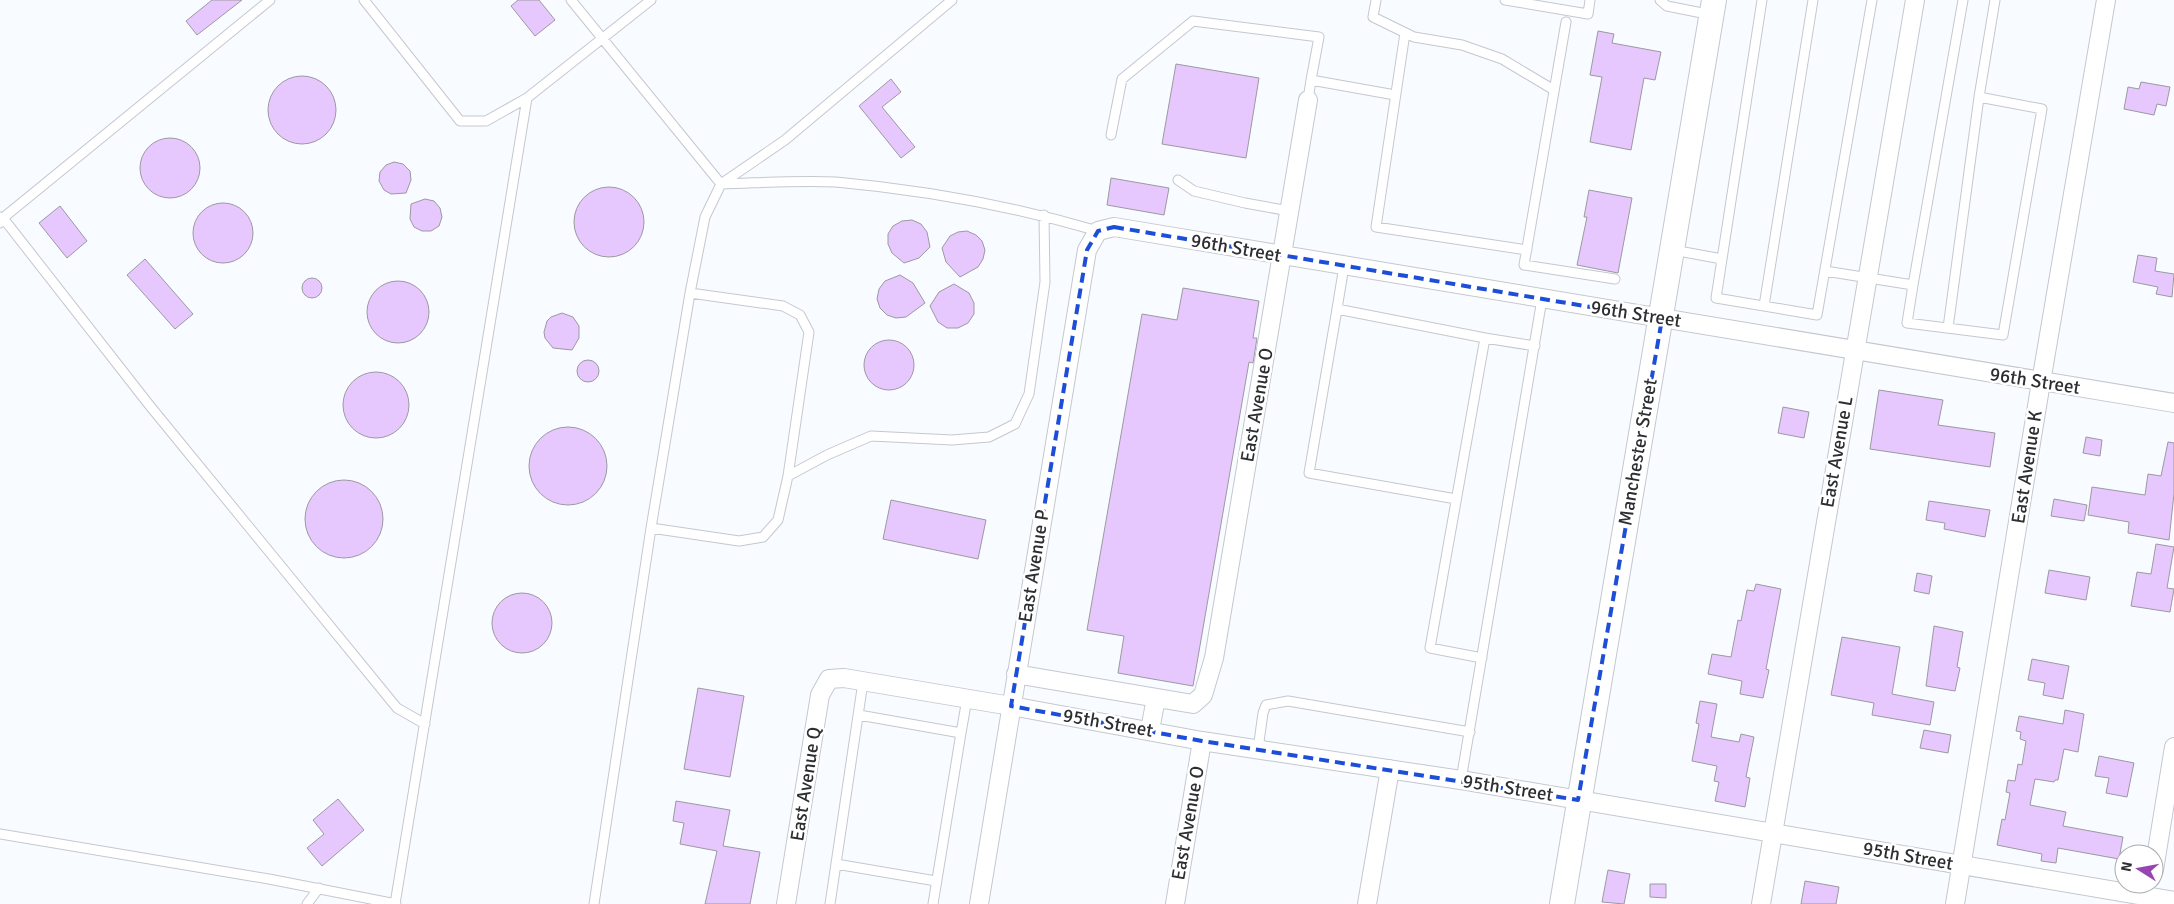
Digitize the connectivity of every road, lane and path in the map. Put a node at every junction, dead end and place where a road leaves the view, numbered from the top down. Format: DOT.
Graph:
graph roads {
  1 [pos="270,0"];
  2 [pos="364,0"];
  3 [pos="571,0"];
  4 [pos="651,0"];
  5 [pos="952,0"];
  6 [pos="1376,0"];
  7 [pos="1505,0"];
  8 [pos="1590,0"];
  9 [pos="1660,0"];
  10 [pos="1762,0"];
  11 [pos="1813,0"];
  12 [pos="1872,0"];
  13 [pos="1915,0"];
  14 [pos="1963,0"];
  15 [pos="1995,0"];
  16 [pos="2106,0"];
  17 [pos="1713,7"];
  18 [pos="1566,22"];
  19 [pos="1405,33"];
  20 [pos="603,40"];
  21 [pos="1311,80"];
  22 [pos="1554,90"];
  23 [pos="1395,95"];
  24 [pos="1979,97"];
  25 [pos="527,98"];
  26 [pos="1308,100"];
  27 [pos="1111,135"];
  28 [pos="1178,180"];
  29 [pos="721,184"];
  30 [pos="1289,210"];
  31 [pos="1044,215"];
  32 [pos="1,219"];
  33 [pos="1098,231"];
  34 [pos="1527,250"];
  35 [pos="1673,250"];
  36 [pos="1282,256"];
  37 [pos="1722,259"];
  38 [pos="1344,266"];
  39 [pos="1825,270"];
  40 [pos="1867,278"];
  41 [pos="1614,279"];
  42 [pos="1913,285"];
  43 [pos="690,293"];
  44 [pos="1542,299"];
  45 [pos="1764,306"];
  46 [pos="1337,309"];
  47 [pos="1662,318"];
  48 [pos="1948,328"];
  49 [pos="1485,338"];
  50 [pos="1534,346"];
  51 [pos="1854,350"];
  52 [pos="2041,382"];
  53 [pos="2174,404"];
  54 [pos="788,476"];
  55 [pos="1456,499"];
  56 [pos="651,528"];
  57 [pos="1482,658"];
  58 [pos="1016,674"];
  59 [pos="842,678"];
  60 [pos="863,682"];
  61 [pos="1156,698"];
  62 [pos="966,699"];
  63 [pos="1011,706"];
  64 [pos="859,715"];
  65 [pos="425,724"];
  66 [pos="1150,730"];
  67 [pos="961,732"];
  68 [pos="1470,732"];
  69 [pos="1202,741"];
  70 [pos="2174,747"];
  71 [pos="1258,750"];
  72 [pos="1390,768"];
  73 [pos="1462,780"];
  74 [pos="1578,800"];
  75 [pos="1773,832"];
  76 [pos="0,834"];
  77 [pos="2158,844"];
  78 [pos="836,864"];
  79 [pos="1961,865"];
  80 [pos="936,882"];
  81 [pos="319,888"];
  82 [pos="2150,895"];
  83 [pos="2174,901"];
  84 [pos="307,904"];
  85 [pos="395,904"];
  86 [pos="594,904"];
  87 [pos="786,904"];
  88 [pos="830,904"];
  89 [pos="933,904"];
  90 [pos="979,904"];
  91 [pos="1174,904"];
  92 [pos="1367,904"];
  93 [pos="1562,904"];
  94 [pos="1761,904"];
  95 [pos="1955,904"];
  1 -- 32 [label="lane"];
  2 -- 25 [label="lane"];
  3 -- 20 [label="lane"];
  4 -- 20 [label="lane"];
  5 -- 29 [label="lane"];
  6 -- 19 [label="lane"];
  7 -- 8 [label="lane"];
  9 -- 17 [label="lane"];
  10 -- 37 [label="lane"];
  11 -- 45 [label="lane"];
  12 -- 39 [label="lane"];
  13 -- 40 [label="street, East Avenue L"];
  14 -- 42 [label="lane"];
  15 -- 24 [label="lane"];
  16 -- 52 [label="street, East Avenue K"];
  17 -- 35 [label="street, Manchester Street"];
  18 -- 22 [label="lane"];
  19 -- 22 [label="lane"];
  19 -- 23 [label="lane"];
  20 -- 25 [label="lane"];
  20 -- 29 [label="lane"];
  21 -- 23 [label="lane"];
  21 -- 26 [label="lane"];
  21 -- 27 [label="lane"];
  22 -- 34 [label="lane"];
  23 -- 34 [label="lane"];
  24 -- 48 [label="lane"];
  24 -- 48 [label="lane"];
  25 -- 65 [label="lane"];
  26 -- 30 [label="street, East Avenue O"];
  28 -- 30 [label="lane"];
  29 -- 31 [label="lane"];
  29 -- 43 [label="lane"];
  30 -- 36 [label="street, East Avenue O"];
  31 -- 33 [label="lane"];
  31 -- 54 [label="lane"];
  32 -- 65 [label="lane"];
  33 -- 36 [label="street, 96th Street"];
  33 -- 58 [label="street, East Avenue P"];
  34 -- 41 [label="lane"];
  35 -- 37 [label="lane"];
  35 -- 47 [label="street, Manchester Street"];
  36 -- 38 [label="street, 96th Street"];
  36 -- 61 [label="street, East Avenue O"];
  37 -- 45 [label="lane"];
  38 -- 44 [label="street, 96th Street"];
  38 -- 46 [label="lane"];
  39 -- 40 [label="lane"];
  39 -- 45 [label="lane"];
  40 -- 42 [label="lane"];
  40 -- 51 [label="street, East Avenue L"];
  42 -- 48 [label="lane"];
  43 -- 54 [label="lane"];
  43 -- 56 [label="lane"];
  44 -- 47 [label="street, 96th Street"];
  44 -- 50 [label="lane"];
  46 -- 49 [label="lane"];
  46 -- 55 [label="lane"];
  47 -- 51 [label="street, 96th Street"];
  47 -- 74 [label="street, Manchester Street"];
  49 -- 50 [label="lane"];
  49 -- 55 [label="lane"];
  50 -- 57 [label="lane"];
  51 -- 52 [label="street, 96th Street"];
  51 -- 75 [label="street, East Avenue L"];
  52 -- 53 [label="street, 96th Street"];
  52 -- 79 [label="street, East Avenue K"];
  54 -- 56 [label="lane"];
  55 -- 57 [label="lane"];
  56 -- 86 [label="lane"];
  57 -- 68 [label="lane"];
  58 -- 61 [label="street"];
  58 -- 63 [label="street, East Avenue P"];
  59 -- 60 [label="street, 95th Street"];
  59 -- 87 [label="street, East Avenue Q"];
  60 -- 62 [label="street, 95th Street"];
  60 -- 64 [label="lane"];
  61 -- 66 [label="street"];
  62 -- 63 [label="street, 95th Street"];
  62 -- 67 [label="lane"];
  63 -- 66 [label="street, 95th Street"];
  63 -- 90 [label="street, East Avenue P"];
  64 -- 67 [label="lane"];
  64 -- 78 [label="lane"];
  65 -- 85 [label="lane"];
  66 -- 69 [label="street, 95th Street"];
  67 -- 80 [label="lane"];
  68 -- 71 [label="lane"];
  68 -- 73 [label="lane"];
  69 -- 71 [label="street, 95th Street"];
  69 -- 91 [label="street, East Avenue O"];
  70 -- 77 [label="street"];
  71 -- 72 [label="street, 95th Street"];
  72 -- 73 [label="street, 95th Street"];
  72 -- 92 [label="street"];
  73 -- 74 [label="street, 95th Street"];
  74 -- 75 [label="street, 95th Street"];
  74 -- 93 [label="street, Manchester Street"];
  75 -- 79 [label="street, 95th Street"];
  75 -- 94 [label="street, East Avenue L"];
  76 -- 81 [label="lane"];
  78 -- 80 [label="lane"];
  78 -- 88 [label="lane"];
  79 -- 82 [label="street, 95th Street"];
  79 -- 95 [label="street, East Avenue K"];
  80 -- 89 [label="lane"];
  81 -- 84 [label="lane"];
  81 -- 85 [label="lane"];
  82 -- 83 [label="street, 95th Street"];
}
